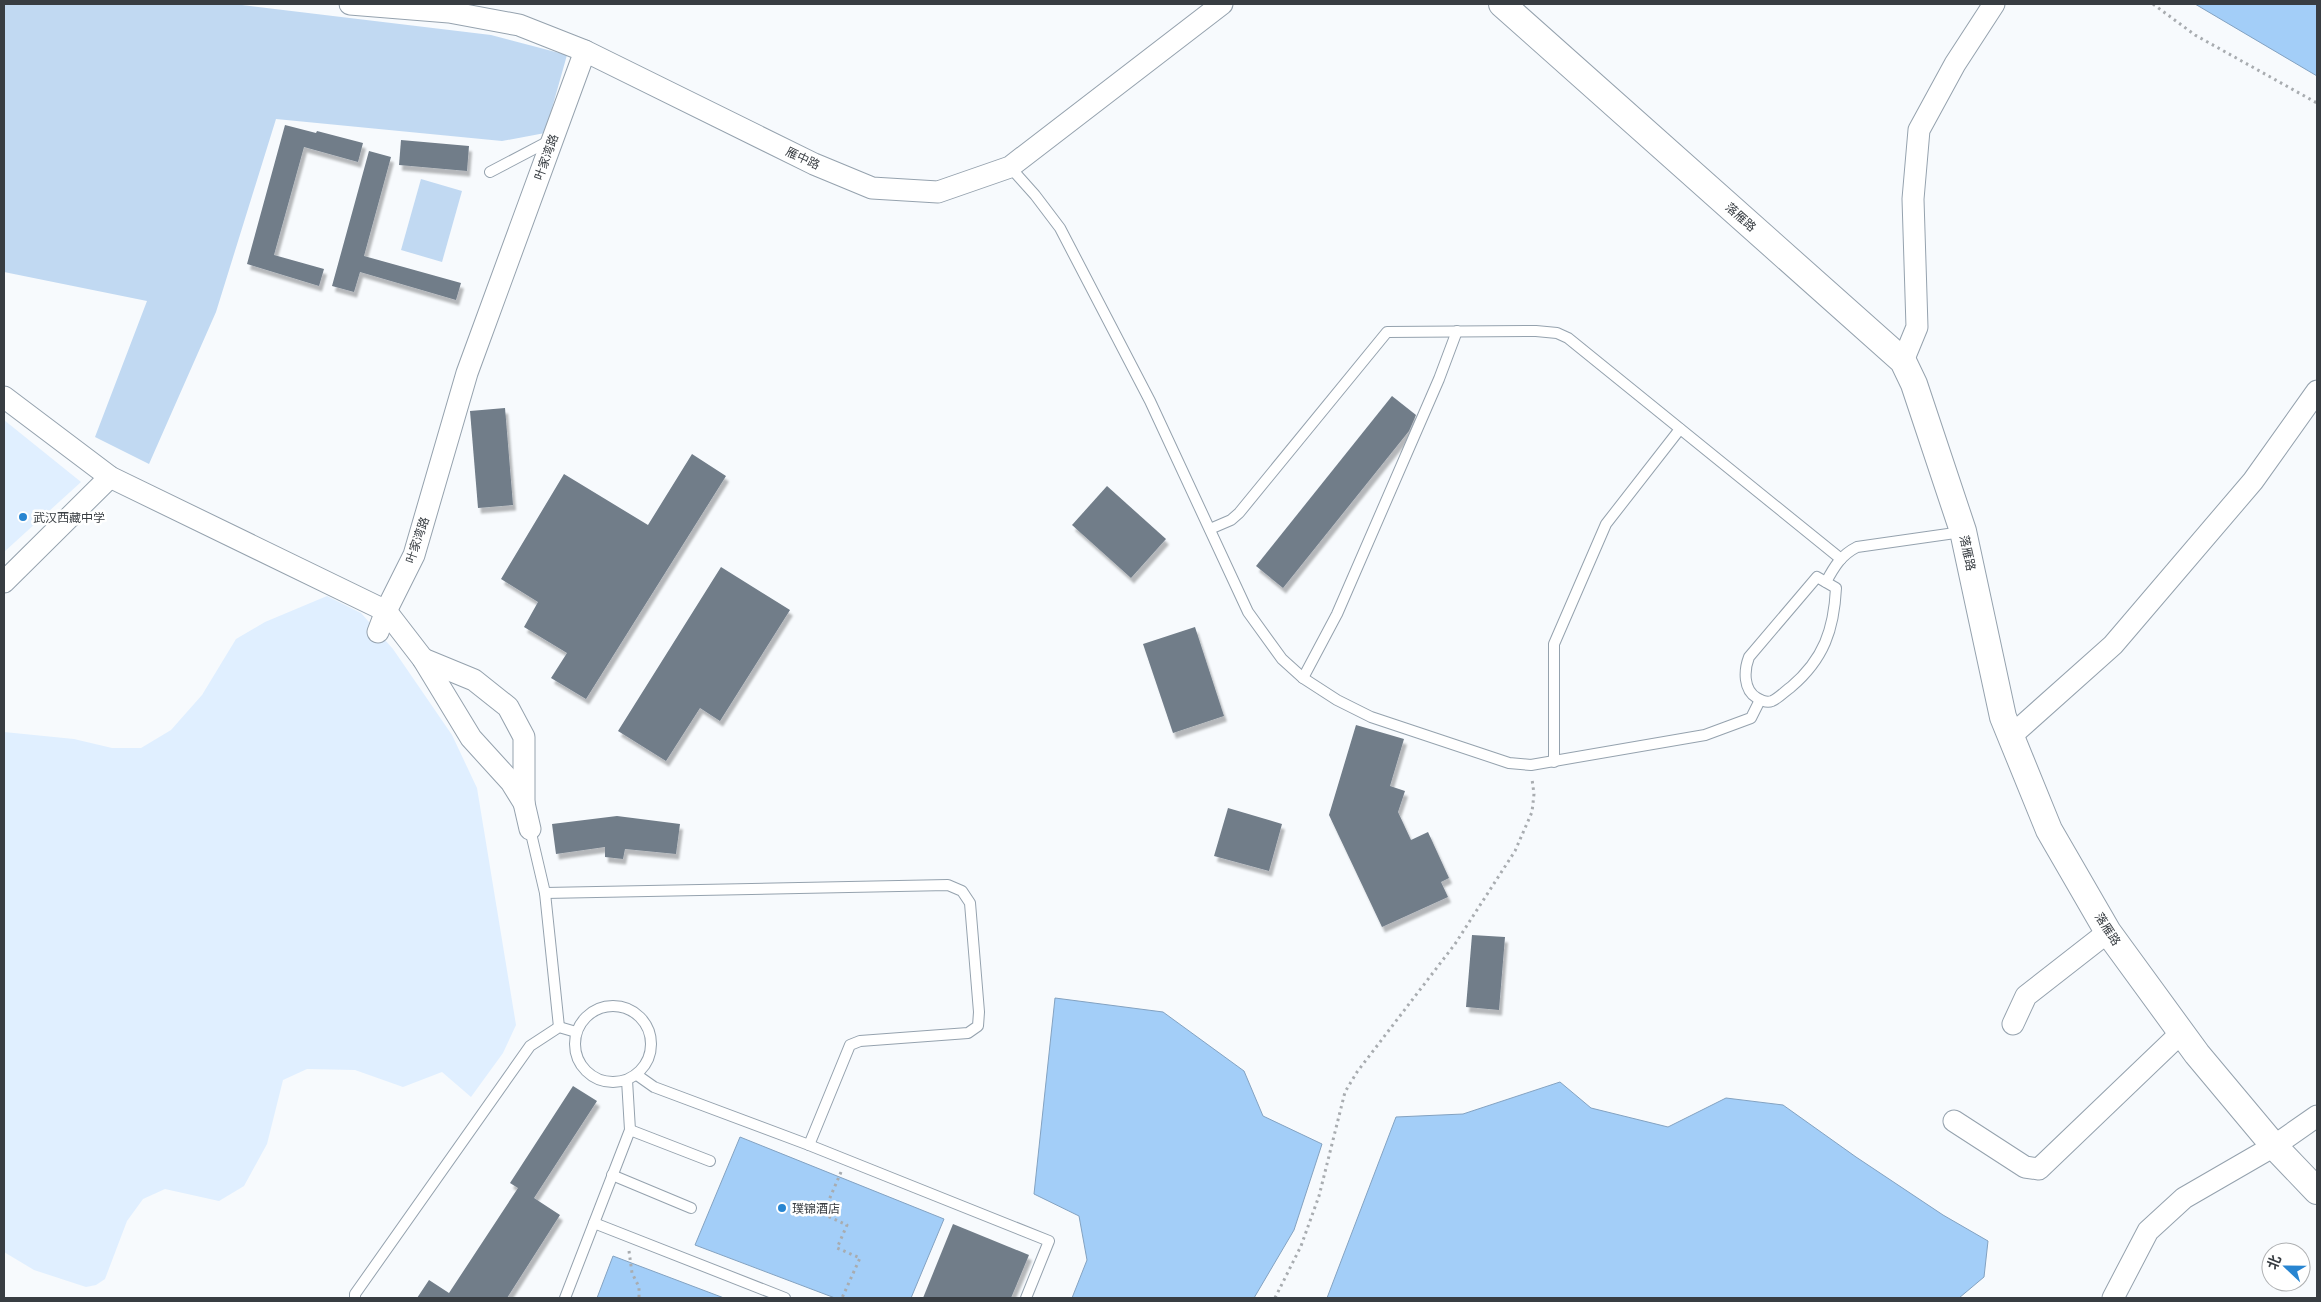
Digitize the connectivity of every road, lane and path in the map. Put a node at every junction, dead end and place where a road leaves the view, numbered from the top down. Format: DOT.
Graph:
graph roads {
  1 [pos="350,4"];
  2 [pos="1222,4"];
  3 [pos="1502,4"];
  4 [pos="1994,4"];
  5 [pos="2153,4"];
  6 [pos="585,51"];
  7 [pos="2317,103"];
  8 [pos="552,140"];
  9 [pos="1010,167"];
  10 [pos="490,172"];
  11 [pos="1457,332"];
  12 [pos="1903,361"];
  13 [pos="2317,391"];
  14 [pos="4,397"];
  15 [pos="1680,429"];
  16 [pos="110,477"];
  17 [pos="1210,530"];
  18 [pos="1964,532"];
  19 [pos="1840,558"];
  20 [pos="4,582"];
  21 [pos="1826,582"];
  22 [pos="386,611"];
  23 [pos="378,632"];
  24 [pos="423,659"];
  25 [pos="1303,678"];
  26 [pos="1760,700"];
  27 [pos="2011,736"];
  28 [pos="1554,762"];
  29 [pos="1530,765"];
  30 [pos="524,804"];
  31 [pos="530,829"];
  32 [pos="545,893"];
  33 [pos="2108,932"];
  34 [pos="2012,1024"];
  35 [pos="559,1027"];
  36 [pos="576,1032"];
  37 [pos="2181,1033"];
  38 [pos="637,1075"];
  39 [pos="627,1080"];
  40 [pos="2317,1116"];
  41 [pos="1954,1121"];
  42 [pos="630,1130"];
  43 [pos="809,1145"];
  44 [pos="2274,1146"];
  45 [pos="710,1160"];
  46 [pos="846,1160"];
  47 [pos="612,1175"];
  48 [pos="2317,1191"];
  49 [pos="691,1208"];
  50 [pos="594,1223"];
  51 [pos="627,1236"];
  52 [pos="355,1298"];
  53 [pos="565,1298"];
  54 [pos="639,1298"];
  55 [pos="785,1298"];
  56 [pos="842,1298"];
  57 [pos="1026,1298"];
  58 [pos="1275,1298"];
  59 [pos="2113,1298"];
  1 -- 6 [label="street, 雁中路"];
  2 -- 9 [label="street, 雁中路"];
  3 -- 12 [label="street, 落雁路"];
  4 -- 12 [label="street"];
  5 -- 7 [label="path"];
  6 -- 8 [label="street, 叶家湾路"];
  6 -- 9 [label="street, 雁中路"];
  8 -- 10 [label="lane"];
  8 -- 22 [label="street, 叶家湾路"];
  9 -- 17 [label="lane"];
  11 -- 15 [label="lane"];
  11 -- 17 [label="lane"];
  11 -- 25 [label="lane"];
  12 -- 18 [label="street, 落雁路"];
  13 -- 27 [label="street"];
  14 -- 16 [label="street"];
  15 -- 19 [label="lane"];
  15 -- 28 [label="lane"];
  16 -- 20 [label="street"];
  16 -- 22 [label="street"];
  17 -- 25 [label="lane"];
  18 -- 19 [label="lane"];
  18 -- 27 [label="street, 落雁路"];
  19 -- 21 [label="lane"];
  21 -- 26 [label="lane"];
  21 -- 26 [label="lane"];
  22 -- 23 [label="street, 叶家湾路"];
  22 -- 24 [label="street"];
  24 -- 30 [label="street"];
  24 -- 30 [label="street"];
  25 -- 29 [label="lane"];
  26 -- 28 [label="lane"];
  27 -- 33 [label="street, 落雁路"];
  28 -- 29 [label="lane"];
  29 -- 58 [label="path"];
  30 -- 31 [label="street"];
  31 -- 32 [label="lane"];
  32 -- 35 [label="lane"];
  32 -- 43 [label="lane"];
  33 -- 34 [label="street"];
  33 -- 37 [label="street, 落雁路"];
  35 -- 36 [label="lane"];
  35 -- 52 [label="lane"];
  36 -- 38 [label="lane"];
  36 -- 39 [label="lane"];
  37 -- 41 [label="street"];
  37 -- 44 [label="street, 落雁路"];
  38 -- 39 [label="lane"];
  38 -- 43 [label="lane"];
  39 -- 42 [label="lane"];
  40 -- 44 [label="street"];
  42 -- 45 [label="lane"];
  42 -- 47 [label="lane"];
  43 -- 46 [label="lane"];
  44 -- 48 [label="street, 落雁路"];
  44 -- 59 [label="street"];
  46 -- 56 [label="path"];
  46 -- 57 [label="lane"];
  47 -- 49 [label="lane"];
  47 -- 50 [label="lane"];
  50 -- 51 [label="lane"];
  50 -- 53 [label="lane"];
  51 -- 54 [label="path"];
  51 -- 55 [label="lane"];
}
